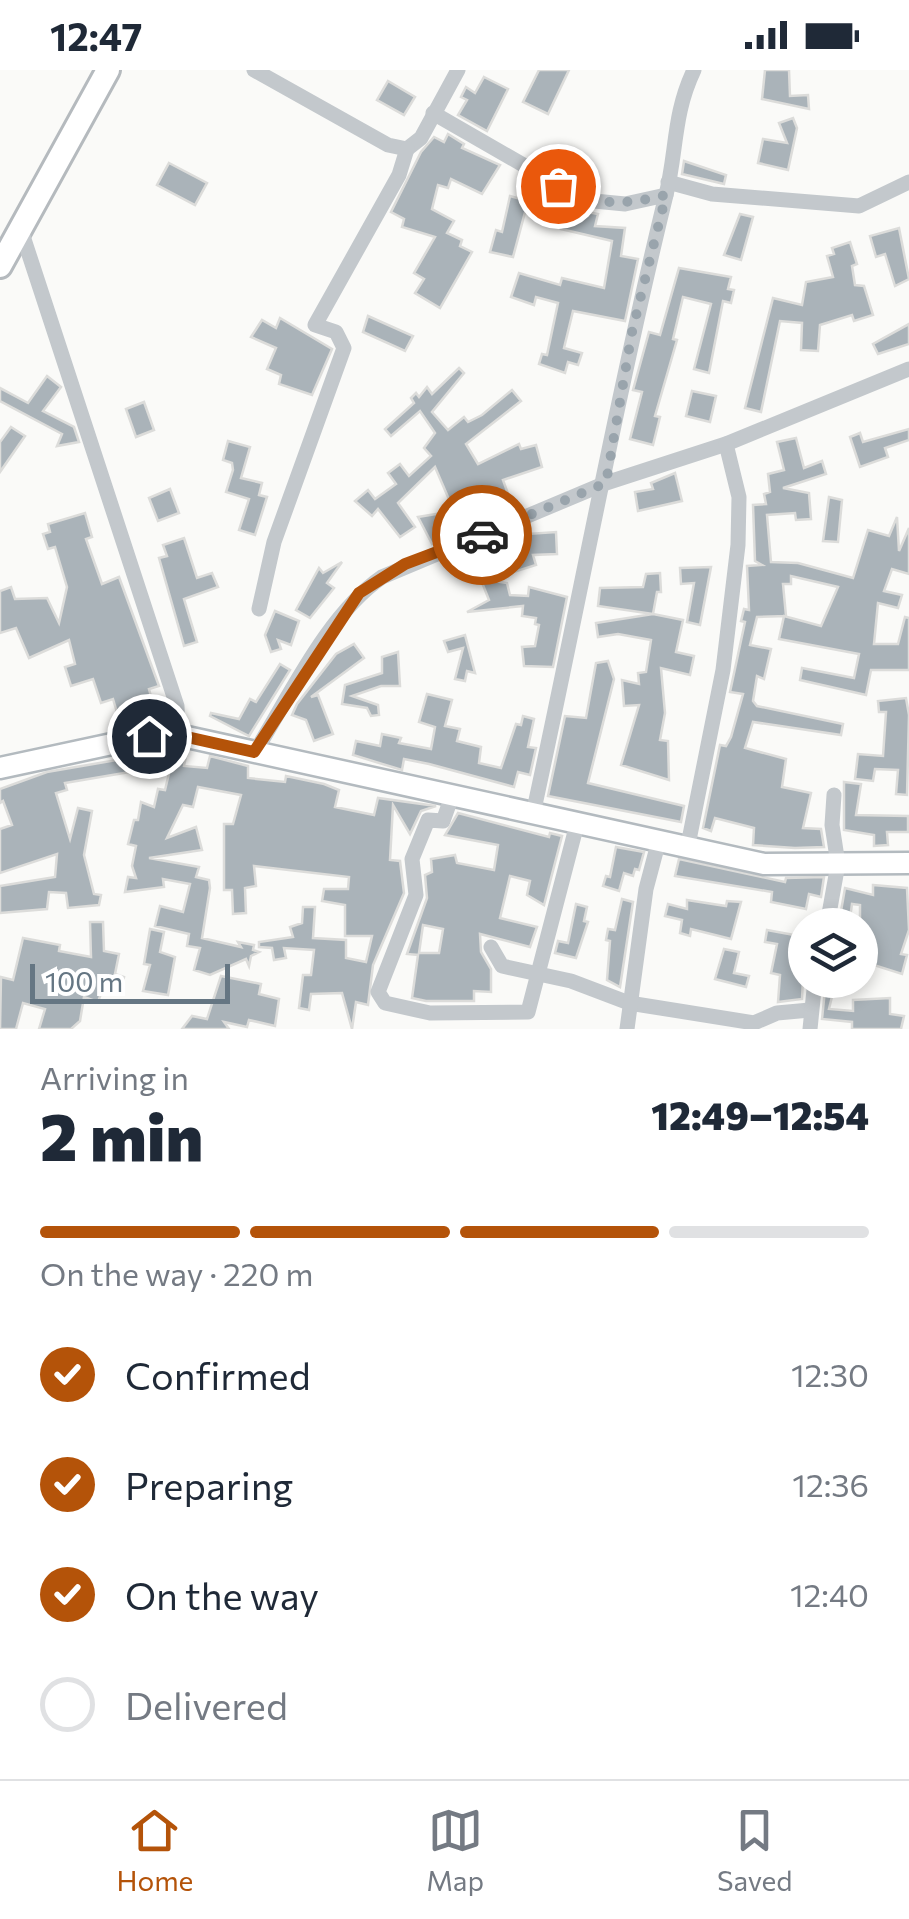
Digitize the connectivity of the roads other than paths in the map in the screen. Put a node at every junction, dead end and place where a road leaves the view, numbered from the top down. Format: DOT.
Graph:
graph roads {
  1 [pos="108,70"];
  2 [pos="254,70"];
  3 [pos="458,70"];
  4 [pos="694,70"];
  5 [pos="433,113"];
  6 [pos="408,149"];
  7 [pos="909,182"];
  8 [pos="667,188"];
  9 [pos="20,228"];
  10 [pos="0,266"];
  11 [pos="909,370"];
  12 [pos="726,444"];
  13 [pos="606,483"];
  14 [pos="259,609"];
  15 [pos="178,735"];
  16 [pos="254,752"];
  17 [pos="0,768"];
  18 [pos="834,795"];
  19 [pos="452,796"];
  20 [pos="533,814"];
  21 [pos="577,824"];
  22 [pos="659,840"];
  23 [pos="688,846"];
  24 [pos="909,863"];
  25 [pos="838,864"];
  26 [pos="830,908"];
  27 [pos="491,947"];
  28 [pos="538,974"];
  29 [pos="812,998"];
  30 [pos="629,1003"];
  31 [pos="810,1010"];
  32 [pos="627,1029"];
  33 [pos="810,1029"];
  1 -- 9 [label="main road"];
  2 -- 6 [label="street"];
  3 -- 5 [label="street"];
  4 -- 8 [label="street"];
  5 -- 6 [label="street"];
  5 -- 8 [label="street"];
  6 -- 14 [label="street"];
  7 -- 8 [label="street"];
  8 -- 13 [label="street"];
  9 -- 10 [label="main road"];
  9 -- 15 [label="street"];
  11 -- 12 [label="street"];
  12 -- 13 [label="street"];
  12 -- 23 [label="street"];
  13 -- 16 [label="street"];
  13 -- 20 [label="street"];
  15 -- 16 [label="street"];
  15 -- 17 [label="street"];
  16 -- 19 [label="street"];
  18 -- 25 [label="street"];
  19 -- 20 [label="street"];
  19 -- 28 [label="street"];
  20 -- 21 [label="street"];
  21 -- 22 [label="street"];
  21 -- 28 [label="street"];
  22 -- 23 [label="street"];
  22 -- 30 [label="street"];
  23 -- 25 [label="street"];
  24 -- 25 [label="street"];
  25 -- 26 [label="street"];
  27 -- 28 [label="street"];
  28 -- 30 [label="street"];
  29 -- 31 [label="street"];
  30 -- 31 [label="street"];
  30 -- 32 [label="street"];
  31 -- 33 [label="street"];
}
